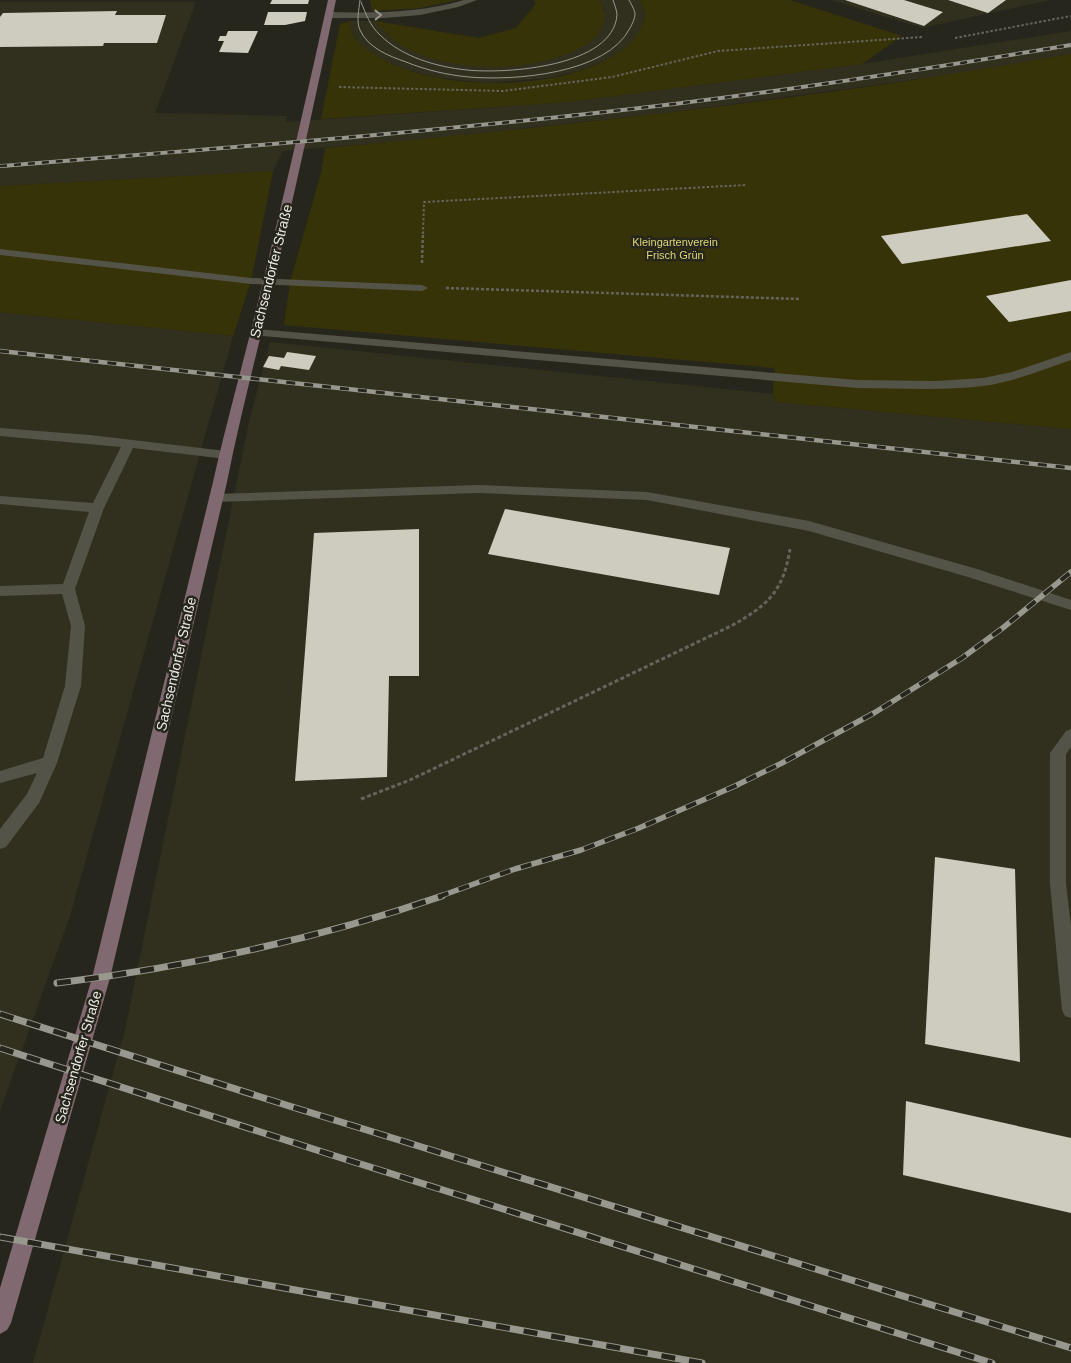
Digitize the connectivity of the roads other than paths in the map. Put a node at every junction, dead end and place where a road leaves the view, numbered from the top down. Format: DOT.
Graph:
graph roads {
  1 [pos="332,0"];
  2 [pos="473,0"];
  3 [pos="329,15"];
  4 [pos="0,252"];
  5 [pos="269,282"];
  6 [pos="422,288"];
  7 [pos="256,333"];
  8 [pos="1071,356"];
  9 [pos="0,432"];
  10 [pos="129,444"];
  11 [pos="226,455"];
  12 [pos="216,498"];
  13 [pos="0,500"];
  14 [pos="97,508"];
  15 [pos="68,589"];
  16 [pos="0,591"];
  17 [pos="1071,604"];
  18 [pos="1071,735"];
  19 [pos="49,763"];
  20 [pos="0,776"];
  21 [pos="0,842"];
  22 [pos="1071,1010"];
  23 [pos="0,1323"];
  1 -- 3 [label="street, Sachsendorfer Straße"];
  3 -- 2 [label="lane, one-way"];
  3 -- 5 [label="street, Sachsendorfer Straße"];
  4 -- 5 [label="lane"];
  5 -- 6 [label="lane"];
  5 -- 7 [label="street, Sachsendorfer Straße"];
  7 -- 8 [label="lane"];
  7 -- 11 [label="street, Sachsendorfer Straße"];
  9 -- 10 [label="lane"];
  10 -- 11 [label="lane"];
  10 -- 14 [label="lane"];
  11 -- 12 [label="street, Sachsendorfer Straße"];
  12 -- 17 [label="lane"];
  12 -- 23 [label="street, Sachsendorfer Straße"];
  13 -- 14 [label="lane"];
  14 -- 15 [label="lane"];
  15 -- 16 [label="lane"];
  15 -- 19 [label="lane"];
  18 -- 22 [label="lane"];
  19 -- 20 [label="lane"];
  19 -- 21 [label="lane"];
}
